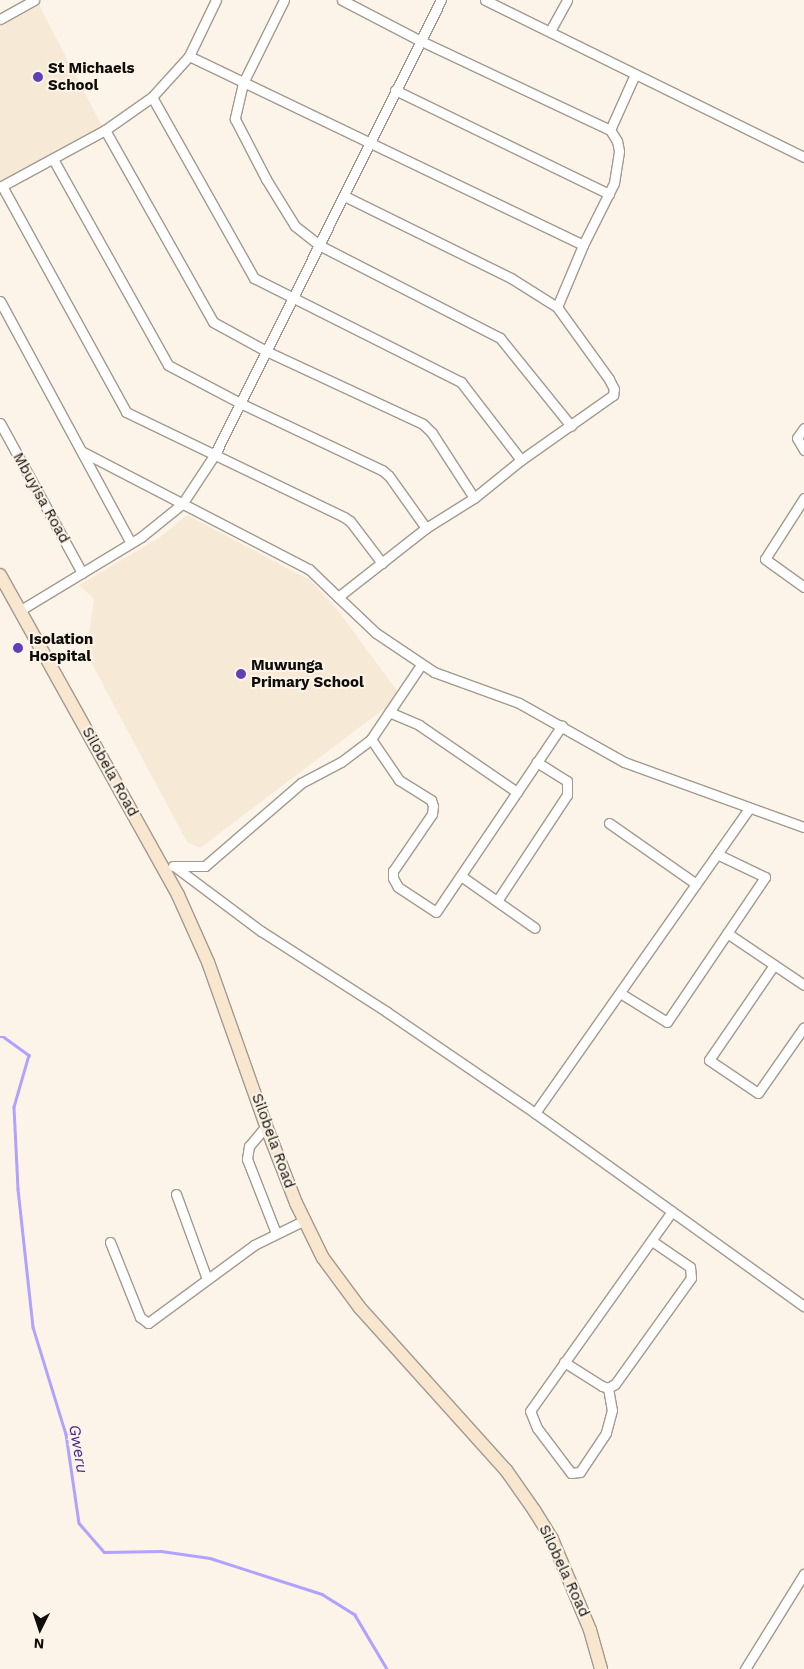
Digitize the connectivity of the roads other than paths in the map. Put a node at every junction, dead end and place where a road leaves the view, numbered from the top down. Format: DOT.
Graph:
graph roads {
  1 [pos="34,0"];
  2 [pos="216,0"];
  3 [pos="284,0"];
  4 [pos="342,0"];
  5 [pos="440,0"];
  6 [pos="485,0"];
  7 [pos="567,0"];
  8 [pos="0,19"];
  9 [pos="550,31"];
  10 [pos="419,40"];
  11 [pos="188,56"];
  12 [pos="635,74"];
  13 [pos="243,84"];
  14 [pos="395,90"];
  15 [pos="152,97"];
  16 [pos="105,130"];
  17 [pos="610,130"];
  18 [pos="371,143"];
  19 [pos="804,157"];
  20 [pos="52,159"];
  21 [pos="1,186"];
  22 [pos="609,194"];
  23 [pos="344,196"];
  24 [pos="319,245"];
  25 [pos="582,245"];
  26 [pos="293,299"];
  27 [pos="0,301"];
  28 [pos="556,307"];
  29 [pos="266,351"];
  30 [pos="240,403"];
  31 [pos="0,423"];
  32 [pos="571,426"];
  33 [pos="804,428"];
  34 [pos="804,450"];
  35 [pos="83,452"];
  36 [pos="215,454"];
  37 [pos="522,460"];
  38 [pos="474,498"];
  39 [pos="804,498"];
  40 [pos="182,504"];
  41 [pos="795,513"];
  42 [pos="804,520"];
  43 [pos="426,528"];
  44 [pos="131,543"];
  45 [pos="382,563"];
  46 [pos="82,573"];
  47 [pos="0,576"];
  48 [pos="804,587"];
  49 [pos="338,597"];
  50 [pos="19,612"];
  51 [pos="421,664"];
  52 [pos="389,712"];
  53 [pos="562,725"];
  54 [pos="371,739"];
  55 [pos="537,762"];
  56 [pos="517,792"];
  57 [pos="749,808"];
  58 [pos="609,823"];
  59 [pos="804,827"];
  60 [pos="716,854"];
  61 [pos="169,866"];
  62 [pos="461,876"];
  63 [pos="696,884"];
  64 [pos="497,901"];
  65 [pos="535,928"];
  66 [pos="727,933"];
  67 [pos="774,965"];
  68 [pos="804,985"];
  69 [pos="620,992"];
  70 [pos="804,1027"];
  71 [pos="535,1114"];
  72 [pos="266,1126"];
  73 [pos="176,1194"];
  74 [pos="672,1211"];
  75 [pos="303,1221"];
  76 [pos="276,1233"];
  77 [pos="652,1241"];
  78 [pos="110,1242"];
  79 [pos="208,1279"];
  80 [pos="804,1306"];
  81 [pos="564,1362"];
  82 [pos="608,1388"];
  83 [pos="804,1574"];
  84 [pos="601,1669"];
  85 [pos="745,1669"];
  1 -- 8 [label="street"];
  2 -- 11 [label="street"];
  3 -- 13 [label="street"];
  4 -- 10 [label="street"];
  5 -- 10 [label="street"];
  6 -- 9 [label="street"];
  7 -- 9 [label="street"];
  9 -- 12 [label="street"];
  10 -- 14 [label="street"];
  10 -- 17 [label="street"];
  11 -- 13 [label="street"];
  11 -- 15 [label="street"];
  12 -- 17 [label="street"];
  12 -- 19 [label="street"];
  13 -- 18 [label="street"];
  13 -- 24 [label="street"];
  14 -- 18 [label="street"];
  14 -- 22 [label="street"];
  15 -- 16 [label="street"];
  15 -- 26 [label="street"];
  16 -- 20 [label="street"];
  16 -- 29 [label="street"];
  17 -- 22 [label="street"];
  18 -- 23 [label="street"];
  18 -- 25 [label="street"];
  20 -- 21 [label="street"];
  20 -- 30 [label="street"];
  21 -- 36 [label="street"];
  22 -- 25 [label="street"];
  23 -- 24 [label="street"];
  23 -- 28 [label="street"];
  24 -- 26 [label="street"];
  24 -- 32 [label="street"];
  25 -- 28 [label="street"];
  26 -- 29 [label="street"];
  26 -- 37 [label="street"];
  27 -- 35 [label="street"];
  28 -- 32 [label="street"];
  29 -- 30 [label="street"];
  29 -- 38 [label="street"];
  30 -- 36 [label="street"];
  30 -- 43 [label="street"];
  31 -- 46 [label="street, Mbuyisa Road"];
  32 -- 37 [label="street"];
  33 -- 34 [label="street"];
  35 -- 40 [label="street"];
  35 -- 44 [label="street"];
  36 -- 40 [label="street"];
  36 -- 45 [label="street"];
  37 -- 38 [label="street"];
  38 -- 43 [label="street"];
  39 -- 41 [label="street"];
  40 -- 44 [label="street"];
  40 -- 49 [label="street"];
  41 -- 42 [label="street"];
  41 -- 48 [label="street"];
  43 -- 45 [label="street"];
  44 -- 46 [label="street"];
  45 -- 49 [label="street"];
  46 -- 50 [label="street"];
  47 -- 50 [label="street, Silobela Road"];
  49 -- 51 [label="street"];
  50 -- 61 [label="street, Silobela Road"];
  51 -- 52 [label="street"];
  51 -- 53 [label="street"];
  52 -- 54 [label="street"];
  52 -- 56 [label="street"];
  53 -- 55 [label="street"];
  53 -- 57 [label="street"];
  54 -- 61 [label="street"];
  54 -- 62 [label="street"];
  55 -- 56 [label="street"];
  55 -- 64 [label="street"];
  56 -- 62 [label="street"];
  57 -- 59 [label="street"];
  57 -- 60 [label="street"];
  58 -- 63 [label="street"];
  60 -- 63 [label="street"];
  60 -- 66 [label="street"];
  61 -- 71 [label="street"];
  61 -- 72 [label="street, Silobela Road"];
  62 -- 64 [label="street"];
  63 -- 69 [label="street"];
  64 -- 65 [label="street"];
  66 -- 67 [label="street"];
  66 -- 69 [label="street"];
  67 -- 68 [label="street"];
  67 -- 70 [label="street"];
  69 -- 71 [label="street"];
  71 -- 74 [label="street"];
  72 -- 75 [label="street, Silobela Road"];
  72 -- 76 [label="street"];
  73 -- 79 [label="street"];
  74 -- 77 [label="street"];
  74 -- 80 [label="street"];
  75 -- 76 [label="street"];
  75 -- 84 [label="street, Silobela Road"];
  76 -- 79 [label="street"];
  77 -- 81 [label="street"];
  77 -- 82 [label="street"];
  78 -- 79 [label="street"];
  81 -- 82 [label="street"];
  81 -- 82 [label="street"];
  83 -- 85 [label="street"];
}
